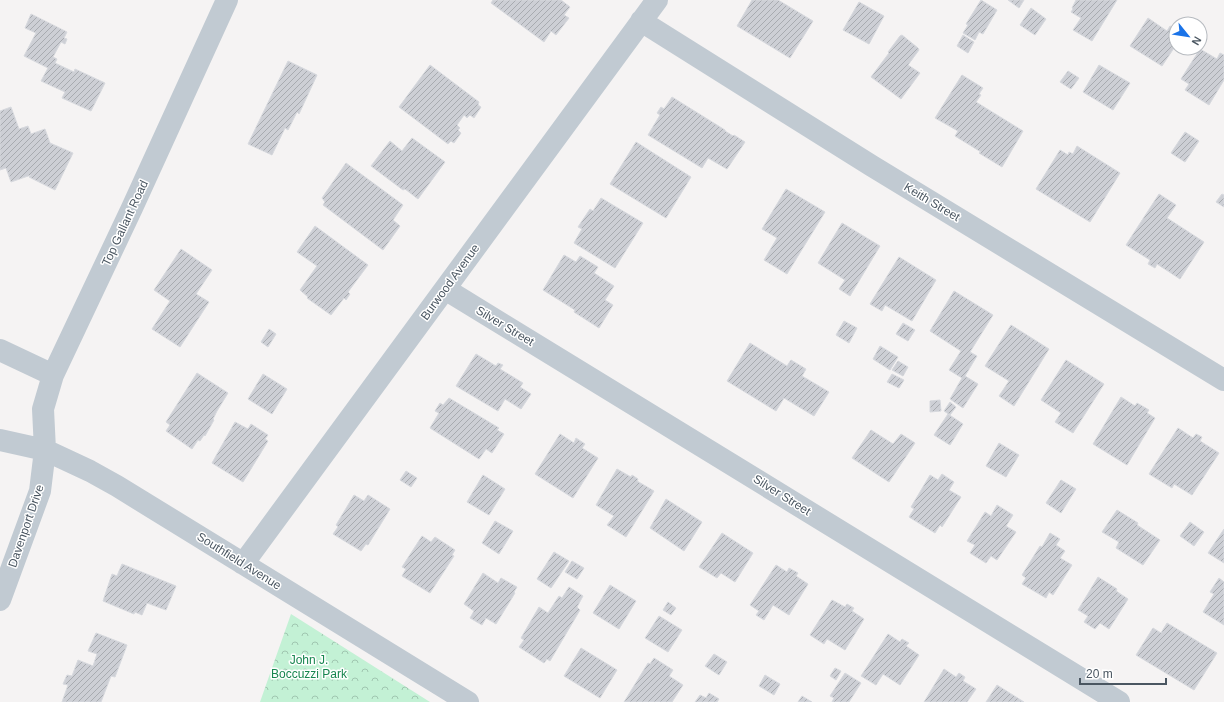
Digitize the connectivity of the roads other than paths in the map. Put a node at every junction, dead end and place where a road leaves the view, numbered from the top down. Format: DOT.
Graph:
graph roads {
  1 [pos="227,0"];
  2 [pos="657,0"];
  3 [pos="641,21"];
  4 [pos="445,289"];
  5 [pos="0,350"];
  6 [pos="53,375"];
  7 [pos="1224,380"];
  8 [pos="0,440"];
  9 [pos="45,450"];
  10 [pos="243,564"];
  11 [pos="0,600"];
  12 [pos="468,702"];
  13 [pos="1119,702"];
  1 -- 6 [label="street, Top Gallant Road"];
  2 -- 3 [label="street, Burwood Avenue"];
  3 -- 4 [label="street, Burwood Avenue"];
  3 -- 7 [label="street, Keith Street"];
  4 -- 10 [label="street, Burwood Avenue"];
  4 -- 13 [label="street, Silver Street"];
  5 -- 6 [label="street"];
  6 -- 9 [label="street, Top Gallant Road"];
  8 -- 9 [label="street, Southfield Avenue"];
  9 -- 10 [label="street, Southfield Avenue"];
  9 -- 11 [label="street, Davenport Drive"];
  10 -- 12 [label="street, Southfield Avenue"];
}
